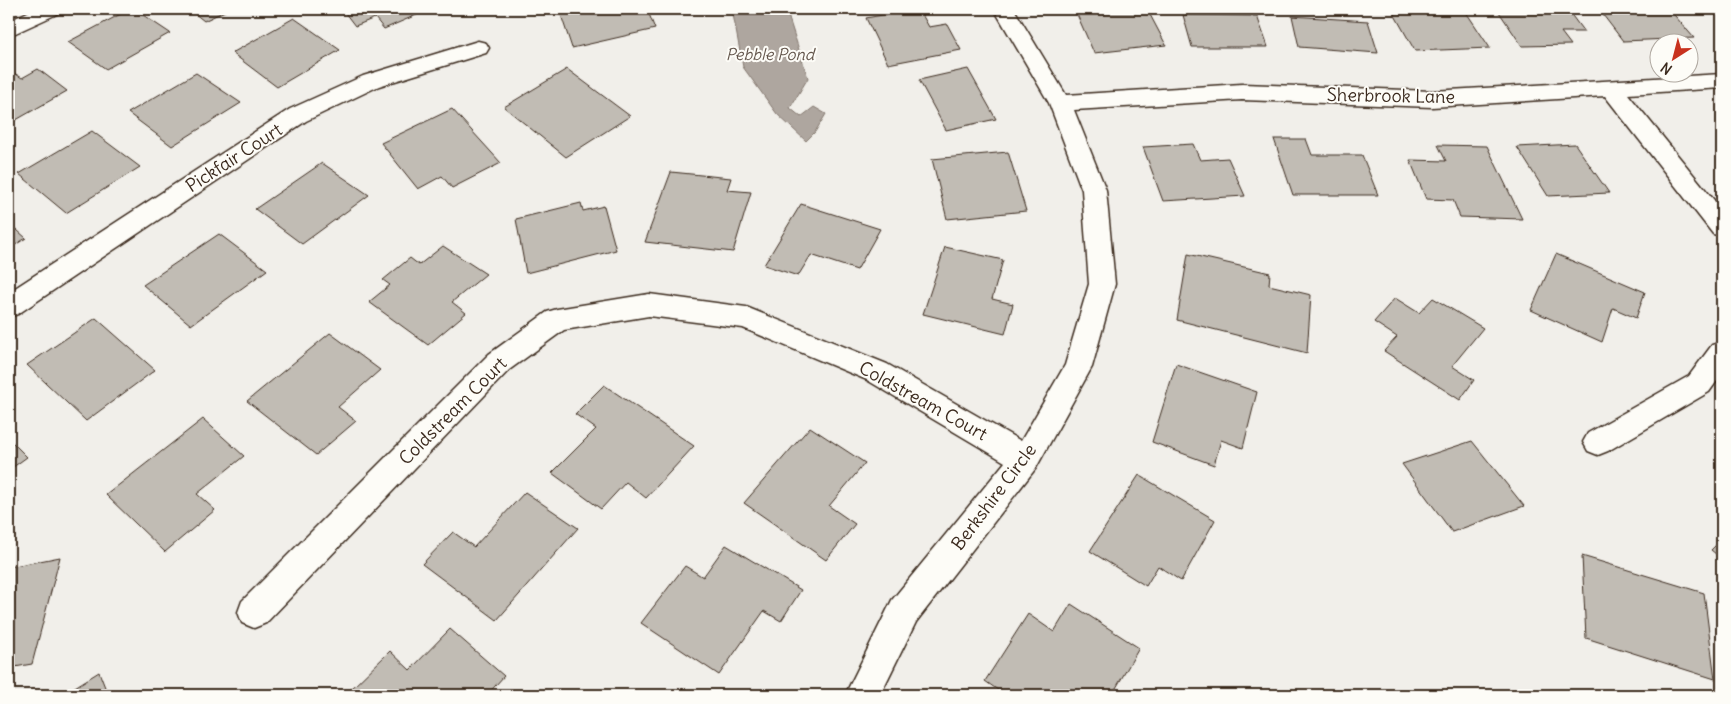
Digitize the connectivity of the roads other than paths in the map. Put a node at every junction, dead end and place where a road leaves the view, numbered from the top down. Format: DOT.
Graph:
graph roads {
  1 [pos="50,9"];
  2 [pos="1004,9"];
  3 [pos="9,29"];
  4 [pos="478,48"];
  5 [pos="1722,81"];
  6 [pos="1610,88"];
  7 [pos="1060,103"];
  8 [pos="1722,226"];
  9 [pos="9,306"];
  10 [pos="1722,353"];
  11 [pos="1598,442"];
  12 [pos="1026,459"];
  13 [pos="254,612"];
  14 [pos="862,695"];
  1 -- 3 [label="street"];
  2 -- 7 [label="street, Berkshire Circle"];
  4 -- 9 [label="street, Pickfair Court"];
  5 -- 6 [label="street, Sherbrook Lane"];
  6 -- 7 [label="street, Sherbrook Lane"];
  6 -- 8 [label="street"];
  7 -- 12 [label="street, Berkshire Circle"];
  10 -- 11 [label="street"];
  12 -- 13 [label="street, Coldstream Court"];
  12 -- 14 [label="street, Berkshire Circle"];
}
